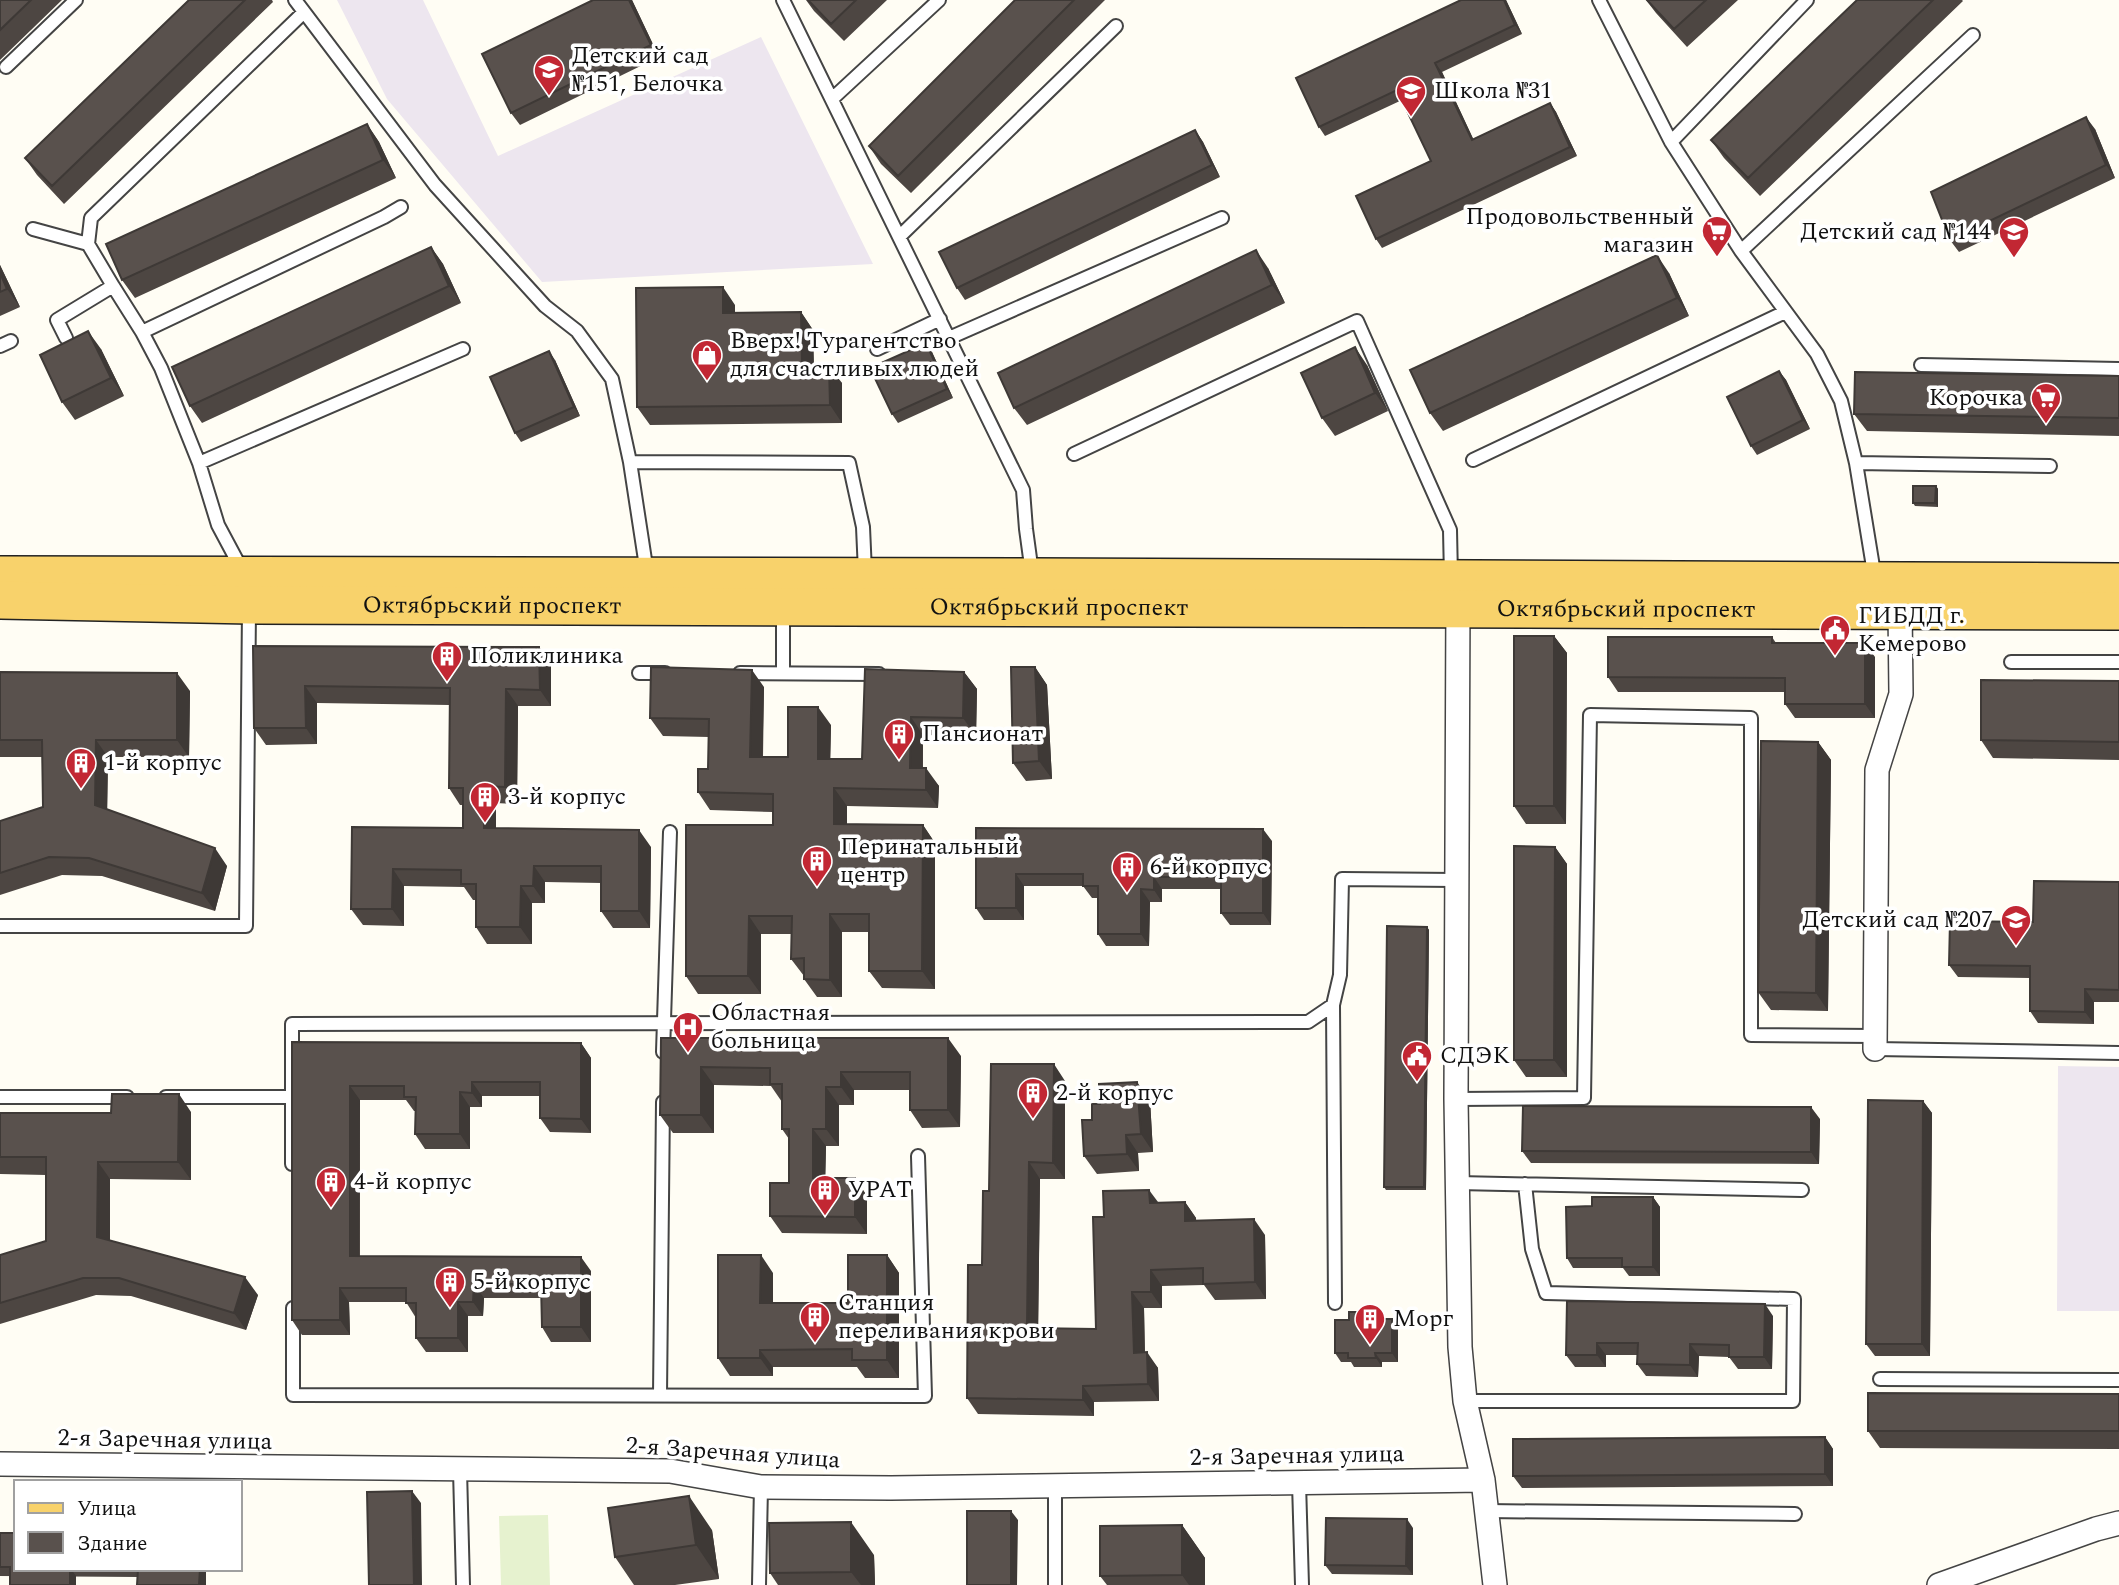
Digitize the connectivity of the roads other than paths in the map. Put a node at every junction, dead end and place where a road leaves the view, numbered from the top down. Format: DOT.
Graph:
graph roads {
  1 [pos="76,0"];
  2 [pos="295,0"];
  3 [pos="783,0"];
  4 [pos="939,0"];
  5 [pos="1599,0"];
  6 [pos="1807,0"];
  7 [pos="303,13"];
  8 [pos="1116,26"];
  9 [pos="1973,35"];
  10 [pos="6,67"];
  11 [pos="832,99"];
  12 [pos="1671,142"];
  13 [pos="401,207"];
  14 [pos="1222,218"];
  15 [pos="33,229"];
  16 [pos="900,237"];
  17 [pos="88,244"];
  18 [pos="1741,251"];
  19 [pos="113,286"];
  20 [pos="1785,312"];
  21 [pos="940,319"];
  22 [pos="142,332"];
  23 [pos="66,338"];
  24 [pos="949,338"];
  25 [pos="463,349"];
  26 [pos="877,349"];
  27 [pos="1921,365"];
  28 [pos="2119,369"];
  29 [pos="1074,454"];
  30 [pos="1473,460"];
  31 [pos="629,462"];
  32 [pos="199,463"];
  33 [pos="1856,463"];
  34 [pos="2050,466"];
  35 [pos="0,575"];
  36 [pos="647,576"];
  37 [pos="865,576"];
  38 [pos="1033,577"];
  39 [pos="2119,582"];
  40 [pos="1456,589"];
  41 [pos="247,590"];
  42 [pos="1880,598"];
  43 [pos="0,600"];
  44 [pos="783,606"];
  45 [pos="2119,611"];
  46 [pos="2011,662"];
  47 [pos="2119,662"];
  48 [pos="639,673"];
  49 [pos="678,673"];
  50 [pos="731,673"];
  51 [pos="783,673"];
  52 [pos="890,674"];
  53 [pos="670,832"];
  54 [pos="1456,880"];
  55 [pos="0,926"];
  56 [pos="1333,1005"];
  57 [pos="663,1024"];
  58 [pos="1875,1042"];
  59 [pos="2119,1053"];
  60 [pos="663,1065"];
  61 [pos="663,1092"];
  62 [pos="0,1097"];
  63 [pos="292,1097"];
  64 [pos="1457,1099"];
  65 [pos="918,1156"];
  66 [pos="292,1178"];
  67 [pos="1458,1183"];
  68 [pos="1525,1184"];
  69 [pos="1802,1190"];
  70 [pos="293,1300"];
  71 [pos="1335,1303"];
  72 [pos="1880,1379"];
  73 [pos="2119,1380"];
  74 [pos="660,1395"];
  75 [pos="1465,1401"];
  76 [pos="0,1464"];
  77 [pos="460,1470"];
  78 [pos="1483,1480"];
  79 [pos="1299,1483"];
  80 [pos="1055,1485"];
  81 [pos="761,1487"];
  82 [pos="1486,1511"];
  83 [pos="1795,1514"];
  84 [pos="2119,1523"];
  85 [pos="1944,1584"];
  86 [pos="463,1585"];
  87 [pos="759,1585"];
  88 [pos="1055,1585"];
  89 [pos="1302,1585"];
  90 [pos="1495,1585"];
  1 -- 10 [label="lane"];
  2 -- 7 [label="lane"];
  3 -- 11 [label="lane"];
  4 -- 11 [label="lane"];
  5 -- 12 [label="lane"];
  6 -- 12 [label="lane"];
  7 -- 17 [label="lane"];
  7 -- 31 [label="lane"];
  8 -- 16 [label="lane"];
  9 -- 18 [label="lane"];
  11 -- 16 [label="lane"];
  12 -- 18 [label="lane"];
  13 -- 22 [label="lane"];
  14 -- 24 [label="lane"];
  15 -- 17 [label="lane"];
  16 -- 21 [label="lane"];
  17 -- 19 [label="lane"];
  18 -- 20 [label="lane"];
  19 -- 22 [label="lane"];
  19 -- 23 [label="lane"];
  20 -- 30 [label="lane"];
  20 -- 33 [label="lane"];
  21 -- 24 [label="lane"];
  21 -- 26 [label="lane"];
  22 -- 32 [label="lane"];
  24 -- 38 [label="lane"];
  25 -- 32 [label="lane"];
  27 -- 28 [label="lane"];
  29 -- 40 [label="lane"];
  31 -- 36 [label="lane"];
  31 -- 37 [label="lane"];
  32 -- 41 [label="lane"];
  33 -- 34 [label="lane"];
  33 -- 42 [label="lane"];
  35 -- 41 [label="main road, Октябрьский проспект"];
  36 -- 37 [label="main road, Октябрьский проспект"];
  36 -- 41 [label="main road, Октябрьский проспект"];
  37 -- 38 [label="main road, Октябрьский проспект"];
  38 -- 40 [label="main road, Октябрьский проспект"];
  39 -- 42 [label="main road, Октябрьский проспект"];
  40 -- 42 [label="main road, Октябрьский проспект"];
  40 -- 44 [label="main road, Октябрьский проспект"];
  40 -- 54 [label="street"];
  41 -- 43 [label="main road, Октябрьский проспект"];
  41 -- 44 [label="main road, Октябрьский проспект"];
  41 -- 55 [label="lane"];
  42 -- 45 [label="main road, Октябрьский проспект"];
  42 -- 58 [label="street"];
  44 -- 51 [label="lane"];
  46 -- 47 [label="lane"];
  48 -- 49 [label="lane"];
  50 -- 51 [label="lane"];
  51 -- 52 [label="lane"];
  53 -- 57 [label="lane"];
  54 -- 56 [label="lane"];
  54 -- 64 [label="street"];
  56 -- 57 [label="lane"];
  56 -- 71 [label="lane"];
  57 -- 60 [label="lane"];
  57 -- 63 [label="lane"];
  58 -- 59 [label="lane"];
  58 -- 64 [label="lane"];
  61 -- 74 [label="lane"];
  62 -- 63 [label="lane"];
  63 -- 66 [label="lane"];
  64 -- 67 [label="street"];
  65 -- 74 [label="lane"];
  67 -- 68 [label="lane"];
  67 -- 75 [label="street"];
  68 -- 69 [label="lane"];
  68 -- 75 [label="lane"];
  70 -- 74 [label="lane"];
  72 -- 73 [label="lane"];
  75 -- 78 [label="street"];
  76 -- 77 [label="street, 2-я Заречная улица"];
  77 -- 81 [label="street, 2-я Заречная улица"];
  77 -- 86 [label="lane"];
  78 -- 79 [label="street, 2-я Заречная улица"];
  78 -- 82 [label="street"];
  79 -- 80 [label="street, 2-я Заречная улица"];
  79 -- 89 [label="lane"];
  80 -- 81 [label="street, 2-я Заречная улица"];
  80 -- 88 [label="lane"];
  81 -- 87 [label="lane"];
  82 -- 83 [label="lane"];
  82 -- 90 [label="street"];
  84 -- 85 [label="street"];
}
